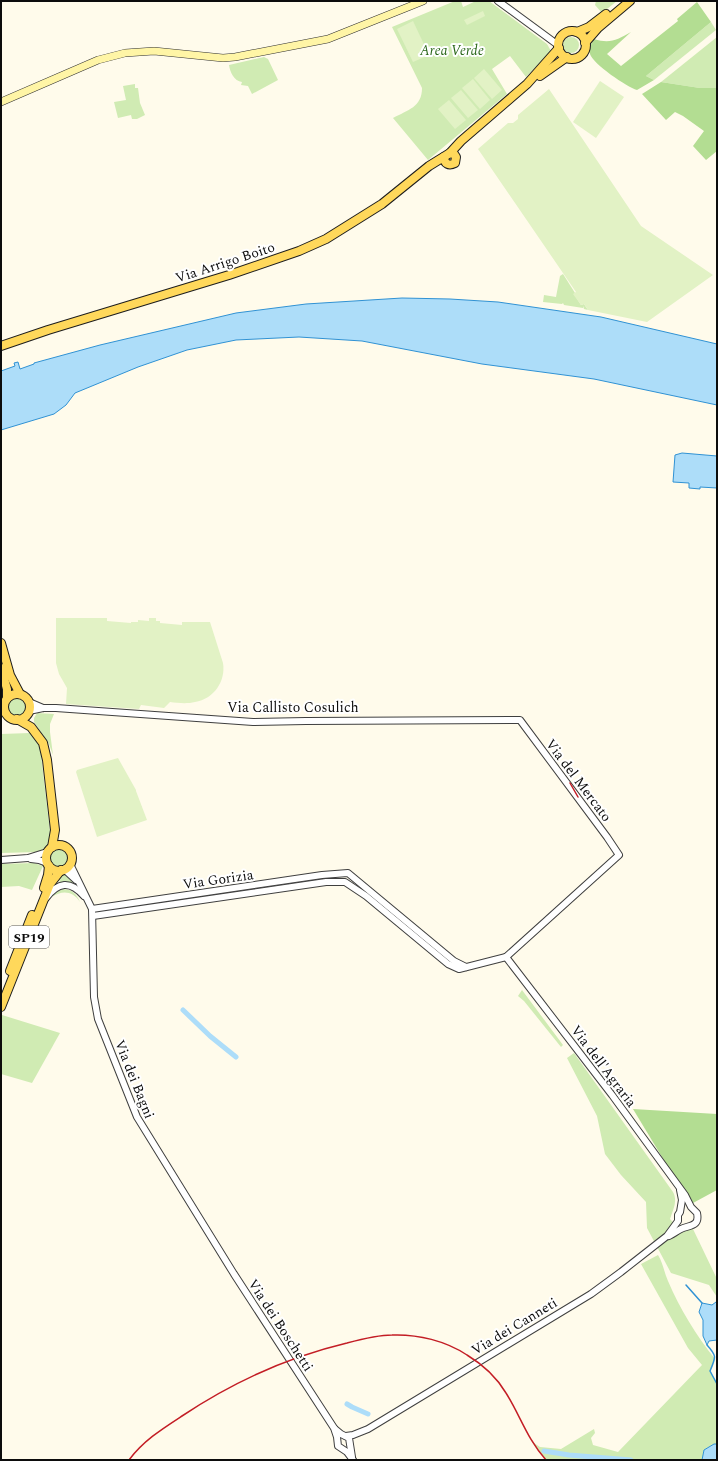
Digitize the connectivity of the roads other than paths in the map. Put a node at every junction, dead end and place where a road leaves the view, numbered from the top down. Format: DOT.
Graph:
graph roads {
  1 [pos="423,1"];
  2 [pos="498,1"];
  3 [pos="622,1"];
  4 [pos="630,1"];
  5 [pos="577,32"];
  6 [pos="585,43"];
  7 [pos="558,47"];
  8 [pos="567,57"];
  9 [pos="527,84"];
  10 [pos="1,102"];
  11 [pos="1,346"];
  12 [pos="1,643"];
  13 [pos="1,668"];
  14 [pos="20,694"];
  15 [pos="7,698"];
  16 [pos="28,709"];
  17 [pos="17,719"];
  18 [pos="520,720"];
  19 [pos="31,727"];
  20 [pos="55,830"];
  21 [pos="63,846"];
  22 [pos="50,849"];
  23 [pos="28,858"];
  24 [pos="1,860"];
  25 [pos="48,864"];
  26 [pos="65,868"];
  27 [pos="88,902"];
  28 [pos="42,903"];
  29 [pos="93,913"];
  30 [pos="506,957"];
  31 [pos="466,967"];
  32 [pos="1,993"];
  33 [pos="1,1007"];
  34 [pos="680,1190"];
  35 [pos="691,1207"];
  36 [pos="679,1217"];
  37 [pos="686,1228"];
  38 [pos="209,1234"];
  39 [pos="667,1236"];
  40 [pos="334,1428"];
  41 [pos="368,1429"];
  42 [pos="345,1436"];
  43 [pos="337,1440"];
  44 [pos="350,1445"];
  45 [pos="343,1450"];
  46 [pos="353,1460"];
  1 -- 10 [label="main road"];
  2 -- 7 [label="street"];
  3 -- 5 [label="main road, Via Arrigo Boito"];
  4 -- 6 [label="main road, Via Arrigo Boito"];
  5 -- 6 [label="main road"];
  5 -- 7 [label="main road, Via Arrigo Boito"];
  6 -- 8 [label="main road, Via Arrigo Boito"];
  7 -- 8 [label="main road"];
  7 -- 9 [label="main road, Via Arrigo Boito"];
  8 -- 9 [label="main road, Via Arrigo Boito"];
  9 -- 11 [label="main road, Via Arrigo Boito"];
  12 -- 14 [label="main road"];
  13 -- 15 [label="main road"];
  14 -- 15 [label="main road"];
  14 -- 16 [label="main road, Via Callisto Cosulich"];
  15 -- 17 [label="main road"];
  16 -- 17 [label="main road"];
  16 -- 18 [label="street, Via Callisto Cosulich"];
  16 -- 19 [label="main road"];
  17 -- 19 [label="main road"];
  18 -- 30 [label="street, Via del Mercato"];
  19 -- 20 [label="main road"];
  20 -- 21 [label="main road"];
  20 -- 22 [label="main road"];
  21 -- 22 [label="main road"];
  21 -- 26 [label="main road"];
  22 -- 23 [label="street"];
  22 -- 25 [label="main road"];
  23 -- 24 [label="street"];
  23 -- 25 [label="street"];
  25 -- 26 [label="main road"];
  25 -- 32 [label="main road, SP19"];
  26 -- 27 [label="street"];
  26 -- 28 [label="main road, SP19"];
  27 -- 28 [label="street"];
  27 -- 29 [label="street"];
  28 -- 33 [label="main road, SP19"];
  29 -- 31 [label="street, Via Gorizia"];
  29 -- 31 [label="street, Via Gorizia"];
  29 -- 38 [label="street, Via dei Bagni"];
  30 -- 31 [label="street"];
  30 -- 34 [label="street, Via dell'Agraria"];
  34 -- 35 [label="street, Via dell'Agraria"];
  34 -- 36 [label="street"];
  35 -- 36 [label="street"];
  35 -- 37 [label="street, Via dell'Agraria"];
  36 -- 37 [label="street"];
  36 -- 39 [label="street, Via dei Canneti"];
  37 -- 39 [label="street, Via dei Canneti"];
  38 -- 40 [label="street, Via dei Boschetti"];
  39 -- 41 [label="street, Via dei Canneti"];
  40 -- 42 [label="street, Via dei Boschetti"];
  40 -- 43 [label="street, Via dei Boschetti"];
  41 -- 42 [label="street, Via dei Canneti"];
  41 -- 44 [label="street, Via dei Canneti"];
  42 -- 43 [label="street"];
  42 -- 44 [label="street, Via dei Boschetti"];
  43 -- 45 [label="street, Via dei Boschetti"];
  44 -- 45 [label="street"];
  44 -- 46 [label="street, Via dei Boschetti"];
  45 -- 46 [label="street, Via dei Boschetti"];
}
